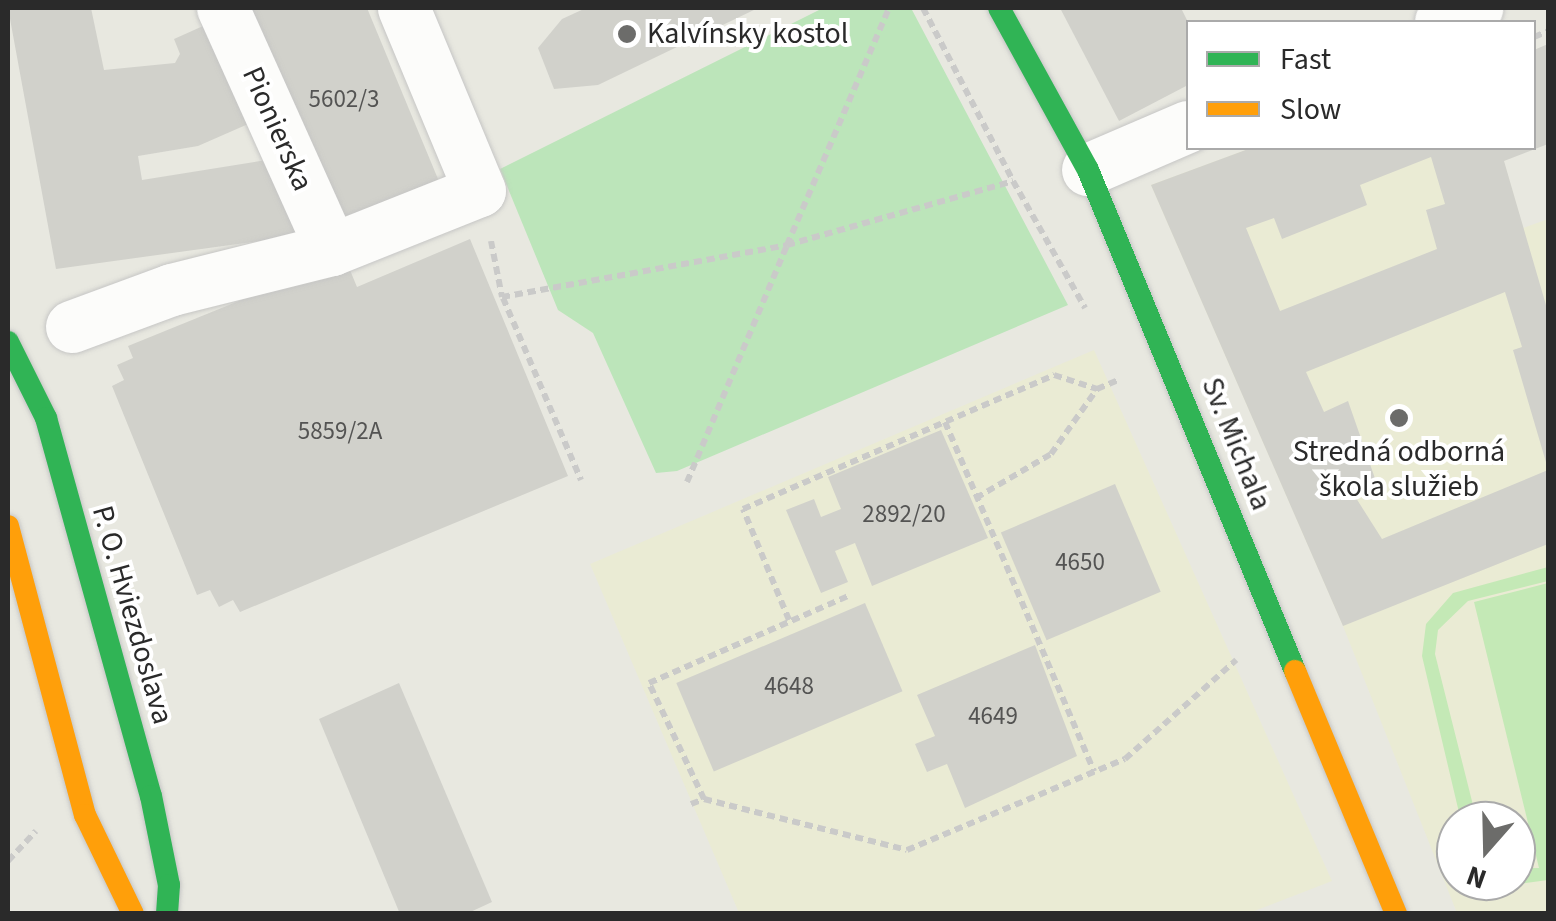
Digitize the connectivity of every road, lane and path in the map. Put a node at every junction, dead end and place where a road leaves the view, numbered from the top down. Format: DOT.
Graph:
graph roads {
  1 [pos="223,8"];
  2 [pos="889,8"];
  3 [pos="923,8"];
  4 [pos="999,8"];
  5 [pos="1477,8"];
  6 [pos="413,10"];
  7 [pos="1445,20"];
  8 [pos="1186,128"];
  9 [pos="1088,170"];
  10 [pos="1013,181"];
  11 [pos="480,190"];
  12 [pos="788,245"];
  13 [pos="332,250"];
  14 [pos="502,297"];
  15 [pos="1094,326"];
  16 [pos="72,327"];
  17 [pos="8,342"];
  18 [pos="1112,366"];
  19 [pos="1118,380"];
  20 [pos="1097,389"];
  21 [pos="1126,398"];
  22 [pos="945,422"];
  23 [pos="581,480"];
  24 [pos="687,482"];
  25 [pos="976,498"];
  26 [pos="8,526"];
  27 [pos="848,596"];
  28 [pos="790,620"];
  29 [pos="1249,673"];
  30 [pos="1094,772"];
  31 [pos="704,799"];
  32 [pos="691,804"];
  33 [pos="36,831"];
  34 [pos="8,861"];
  35 [pos="133,914"];
  36 [pos="167,914"];
  37 [pos="1396,914"];
  1 -- 13 [label="street, Pionierska"];
  2 -- 12 [label="path"];
  3 -- 10 [label="path"];
  4 -- 9 [label="street, Sv. Michala"];
  5 -- 7 [label="street"];
  6 -- 11 [label="street"];
  8 -- 9 [label="street"];
  9 -- 37 [label="street, Sv. Michala"];
  10 -- 12 [label="path"];
  10 -- 15 [label="path"];
  11 -- 13 [label="street"];
  11 -- 14 [label="path"];
  12 -- 14 [label="path"];
  12 -- 24 [label="path"];
  13 -- 16 [label="street"];
  14 -- 23 [label="path"];
  17 -- 36 [label="street, P. O. Hviezdoslava"];
  18 -- 19 [label="path"];
  19 -- 20 [label="path"];
  19 -- 21 [label="path"];
  20 -- 22 [label="path"];
  20 -- 25 [label="path"];
  22 -- 25 [label="path"];
  22 -- 28 [label="path"];
  25 -- 30 [label="path"];
  26 -- 35 [label="street"];
  27 -- 28 [label="path"];
  28 -- 31 [label="path"];
  29 -- 30 [label="path"];
  30 -- 31 [label="path"];
  31 -- 32 [label="path"];
  33 -- 34 [label="path"];
}
